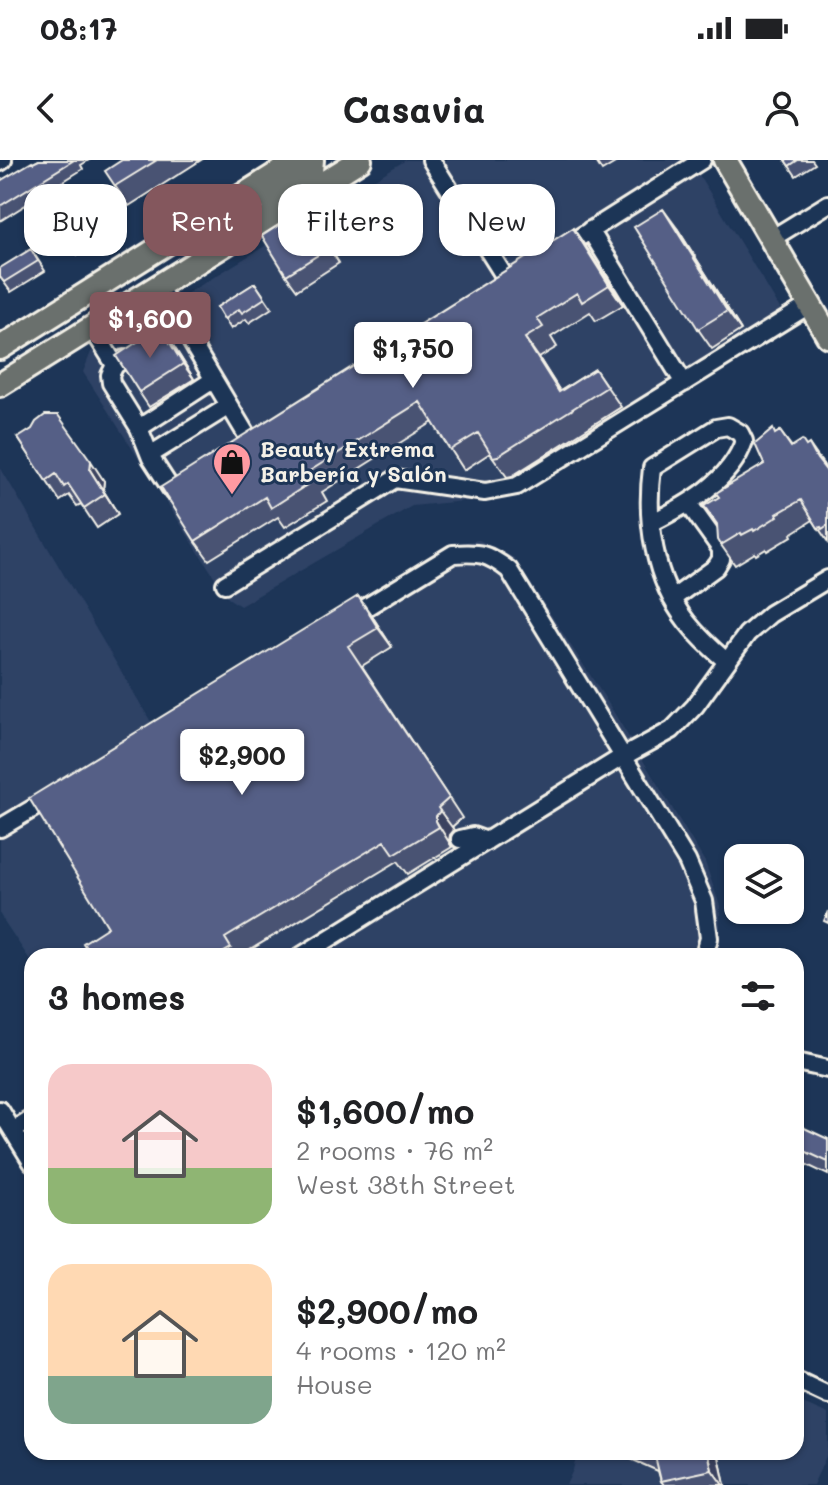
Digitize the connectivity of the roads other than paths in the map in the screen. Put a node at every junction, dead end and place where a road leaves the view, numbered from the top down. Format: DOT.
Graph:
graph roads {
  1 [pos="299,160"];
  2 [pos="312,160"];
  3 [pos="360,160"];
  4 [pos="431,160"];
  5 [pos="702,160"];
  6 [pos="725,160"];
  7 [pos="261,184"];
  8 [pos="828,204"];
  9 [pos="262,211"];
  10 [pos="262,221"];
  11 [pos="590,230"];
  12 [pos="771,239"];
  13 [pos="147,256"];
  14 [pos="169,256"];
  15 [pos="206,256"];
  16 [pos="547,257"];
  17 [pos="508,282"];
  18 [pos="158,286"];
  19 [pos="809,305"];
  20 [pos="92,328"];
  21 [pos="828,336"];
  22 [pos="3,348"];
  23 [pos="141,348"];
  24 [pos="115,365"];
  25 [pos="213,380"];
  26 [pos="684,383"];
  27 [pos="0,385"];
  28 [pos="229,406"];
  29 [pos="139,428"];
  30 [pos="251,444"];
  31 [pos="150,455"];
  32 [pos="176,490"];
  33 [pos="688,503"];
  34 [pos="651,523"];
  35 [pos="828,579"];
  36 [pos="225,584"];
  37 [pos="672,599"];
  38 [pos="330,629"];
  39 [pos="726,661"];
  40 [pos="624,757"];
  41 [pos="64,790"];
  42 [pos="0,828"];
  43 [pos="460,839"];
  44 [pos="487,841"];
  45 [pos="313,948"];
  46 [pos="706,948"];
  47 [pos="804,1064"];
  48 [pos="828,1069"];
  49 [pos="0,1110"];
  50 [pos="24,1124"];
  51 [pos="13,1131"];
  52 [pos="24,1149"];
  53 [pos="804,1384"];
  54 [pos="828,1395"];
  1 -- 7 [label="main road"];
  2 -- 9 [label="main road"];
  3 -- 10 [label="main road"];
  4 -- 17 [label="street"];
  5 -- 11 [label="street"];
  6 -- 12 [label="main road"];
  8 -- 12 [label="street"];
  11 -- 16 [label="street"];
  11 -- 26 [label="street"];
  12 -- 19 [label="main road"];
  13 -- 22 [label="main road"];
  14 -- 18 [label="main road"];
  15 -- 18 [label="main road"];
  18 -- 20 [label="main road"];
  18 -- 25 [label="street"];
  19 -- 21 [label="main road"];
  19 -- 26 [label="street"];
  20 -- 24 [label="street"];
  20 -- 27 [label="main road"];
  23 -- 24 [label="street"];
  24 -- 29 [label="street"];
  25 -- 28 [label="street"];
  25 -- 29 [label="street"];
  26 -- 36 [label="street"];
  28 -- 30 [label="street"];
  28 -- 31 [label="street"];
  29 -- 31 [label="street"];
  31 -- 32 [label="street"];
  33 -- 34 [label="street"];
  33 -- 34 [label="street"];
  33 -- 37 [label="street"];
  34 -- 37 [label="street"];
  35 -- 39 [label="street"];
  37 -- 39 [label="street"];
  38 -- 40 [label="street"];
  39 -- 40 [label="street"];
  40 -- 44 [label="street"];
  40 -- 46 [label="street"];
  41 -- 42 [label="street"];
  43 -- 44 [label="street"];
  44 -- 45 [label="street"];
  47 -- 48 [label="street"];
  49 -- 51 [label="street"];
  50 -- 51 [label="street"];
  51 -- 52 [label="street"];
  53 -- 54 [label="street"];
}
